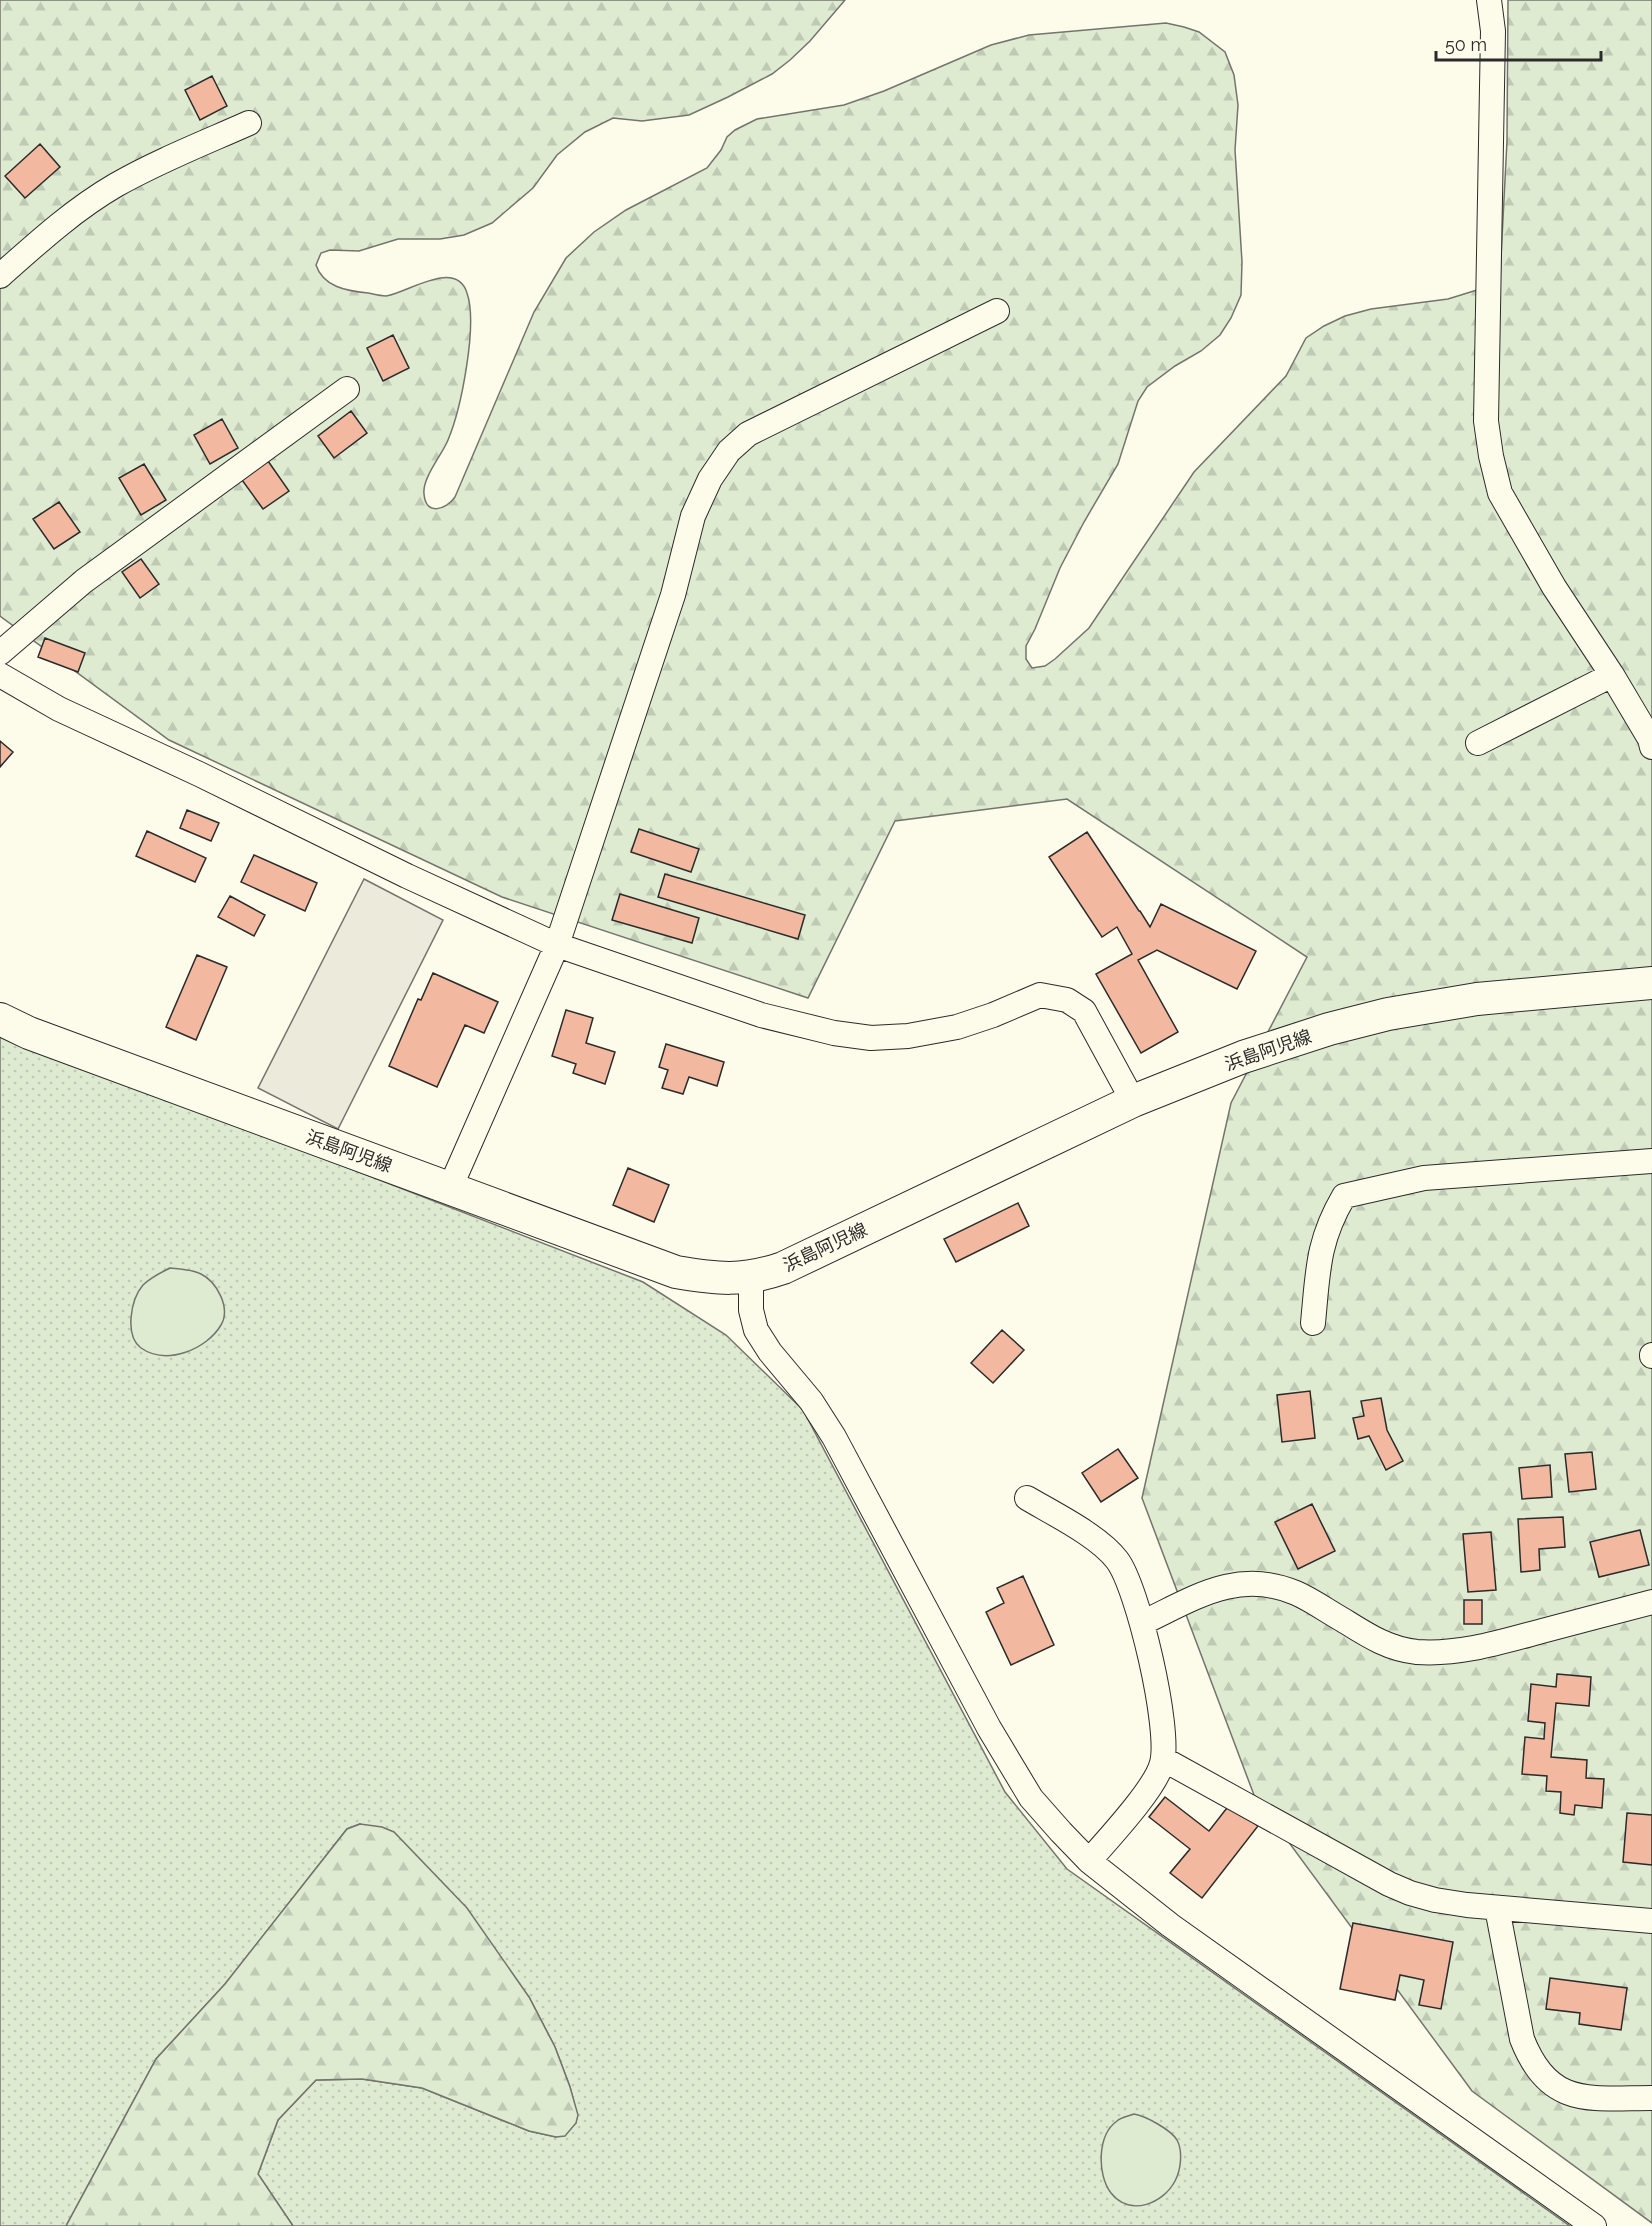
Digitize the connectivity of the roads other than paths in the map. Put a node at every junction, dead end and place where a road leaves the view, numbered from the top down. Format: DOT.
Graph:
graph roads {
  1 [pos="1489,0"];
  2 [pos="249,123"];
  3 [pos="0,276"];
  4 [pos="997,311"];
  5 [pos="347,389"];
  6 [pos="0,652"];
  7 [pos="0,675"];
  8 [pos="1612,675"];
  9 [pos="1478,743"];
  10 [pos="1652,747"];
  11 [pos="557,945"];
  12 [pos="1652,983"];
  13 [pos="0,1019"];
  14 [pos="1133,1101"];
  15 [pos="1652,1161"];
  16 [pos="450,1188"];
  17 [pos="751,1278"];
  18 [pos="1313,1323"];
  19 [pos="1027,1498"];
  20 [pos="1652,1602"];
  21 [pos="1142,1623"];
  22 [pos="1163,1759"];
  23 [pos="1089,1861"];
  24 [pos="1497,1908"];
  25 [pos="1652,1922"];
  26 [pos="1652,2098"];
  27 [pos="1594,2226"];
  1 -- 8 [label="street"];
  2 -- 3 [label="street"];
  4 -- 11 [label="street"];
  5 -- 6 [label="street"];
  7 -- 11 [label="street"];
  8 -- 9 [label="street"];
  8 -- 10 [label="street"];
  11 -- 14 [label="street"];
  11 -- 16 [label="street"];
  12 -- 14 [label="main road, 浜島阿児線"];
  13 -- 16 [label="main road, 浜島阿児線"];
  14 -- 17 [label="main road, 浜島阿児線"];
  15 -- 18 [label="street"];
  16 -- 17 [label="main road, 浜島阿児線"];
  17 -- 23 [label="street"];
  19 -- 21 [label="street"];
  20 -- 21 [label="street"];
  21 -- 22 [label="street"];
  22 -- 23 [label="street"];
  22 -- 24 [label="street"];
  23 -- 27 [label="street"];
  24 -- 25 [label="street"];
  24 -- 26 [label="street"];
}
